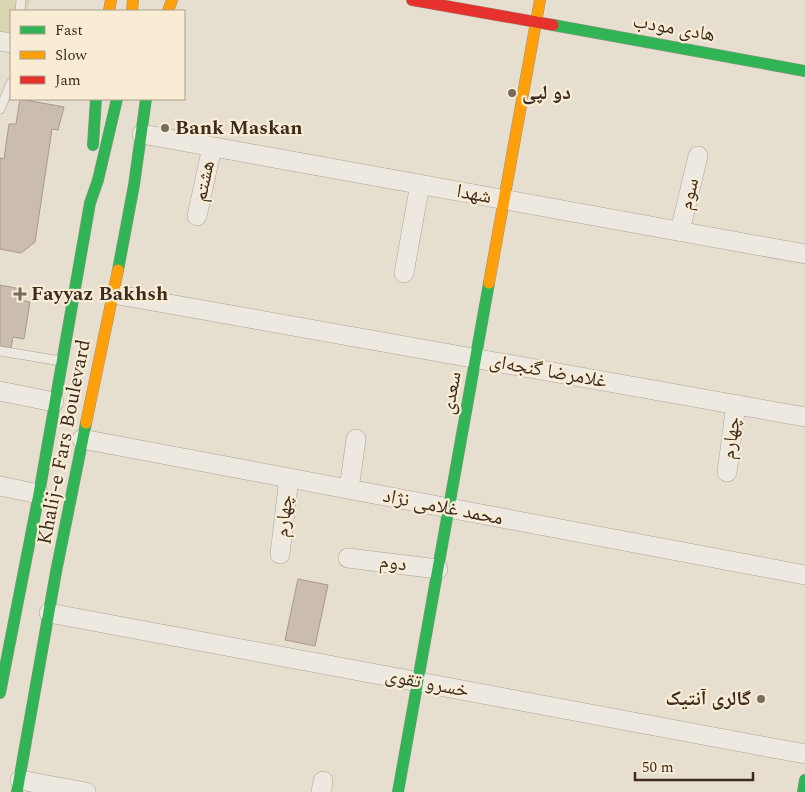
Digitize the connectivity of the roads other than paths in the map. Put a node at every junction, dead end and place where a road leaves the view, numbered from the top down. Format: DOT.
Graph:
graph roads {
  1 [pos="412,0"];
  2 [pos="540,0"];
  3 [pos="536,22"];
  4 [pos="805,71"];
  5 [pos="10,85"];
  6 [pos="96,100"];
  7 [pos="117,100"];
  8 [pos="146,100"];
  9 [pos="0,109"];
  10 [pos="142,134"];
  11 [pos="212,147"];
  12 [pos="698,156"];
  13 [pos="420,184"];
  14 [pos="504,200"];
  15 [pos="90,203"];
  16 [pos="197,216"];
  17 [pos="680,232"];
  18 [pos="805,254"];
  19 [pos="404,273"];
  20 [pos="113,294"];
  21 [pos="0,351"];
  22 [pos="476,358"];
  23 [pos="62,361"];
  24 [pos="0,391"];
  25 [pos="54,402"];
  26 [pos="736,404"];
  27 [pos="805,417"];
  28 [pos="82,439"];
  29 [pos="356,439"];
  30 [pos="726,472"];
  31 [pos="288,478"];
  32 [pos="0,486"];
  33 [pos="349,489"];
  34 [pos="39,494"];
  35 [pos="449,508"];
  36 [pos="280,554"];
  37 [pos="348,558"];
  38 [pos="438,569"];
  39 [pos="805,575"];
  40 [pos="49,613"];
  41 [pos="6,628"];
  42 [pos="418,682"];
  43 [pos="0,694"];
  44 [pos="805,754"];
  45 [pos="805,780"];
  46 [pos="18,786"];
  47 [pos="86,792"];
  48 [pos="398,792"];
  49 [pos="803,792"];
  1 -- 3 [label="street, هادی مودب"];
  2 -- 3 [label="street, سعدی"];
  3 -- 4 [label="street, هادی مودب"];
  3 -- 14 [label="street, سعدی"];
  5 -- 9 [label="lane"];
  6 -- 15 [label="street"];
  7 -- 15 [label="street, Khalij-e Fars Boulevard"];
  8 -- 10 [label="street, Khalij-e Fars Boulevard"];
  10 -- 11 [label="street, شهدا"];
  10 -- 20 [label="street, Khalij-e Fars Boulevard"];
  11 -- 13 [label="street, شهدا"];
  11 -- 16 [label="street, هشتم"];
  12 -- 17 [label="street, سوم"];
  13 -- 14 [label="street, شهدا"];
  13 -- 19 [label="street"];
  14 -- 17 [label="street, شهدا"];
  14 -- 22 [label="street, سعدی"];
  15 -- 23 [label="street, Khalij-e Fars Boulevard"];
  17 -- 18 [label="street, شهدا"];
  20 -- 22 [label="street, غلامرضا گنجه‌ای"];
  20 -- 28 [label="street, Khalij-e Fars Boulevard"];
  21 -- 23 [label="lane"];
  22 -- 26 [label="street, غلامرضا گنجه‌ای"];
  22 -- 35 [label="street, سعدی"];
  23 -- 25 [label="street, Khalij-e Fars Boulevard"];
  24 -- 25 [label="street"];
  25 -- 34 [label="street, Khalij-e Fars Boulevard"];
  26 -- 27 [label="street, غلامرضا گنجه‌ای"];
  26 -- 30 [label="street, چهارم"];
  28 -- 31 [label="street, محمد غلامی نژاد"];
  28 -- 40 [label="street, Khalij-e Fars Boulevard"];
  29 -- 33 [label="street"];
  31 -- 33 [label="street, محمد غلامی نژاد"];
  31 -- 36 [label="street, چهارم"];
  32 -- 34 [label="street"];
  33 -- 35 [label="street, محمد غلامی نژاد"];
  34 -- 41 [label="street, Khalij-e Fars Boulevard"];
  35 -- 38 [label="street, سعدی"];
  35 -- 39 [label="street, محمد غلامی نژاد"];
  37 -- 38 [label="street, دوم"];
  38 -- 42 [label="street, سعدی"];
  40 -- 42 [label="street, خسرو تقوی"];
  40 -- 46 [label="street, Khalij-e Fars Boulevard"];
  41 -- 43 [label="street, Khalij-e Fars Boulevard"];
  42 -- 44 [label="street, خسرو تقوی"];
  42 -- 48 [label="street, سعدی"];
  45 -- 49 [label="street"];
  46 -- 47 [label="street"];
}
